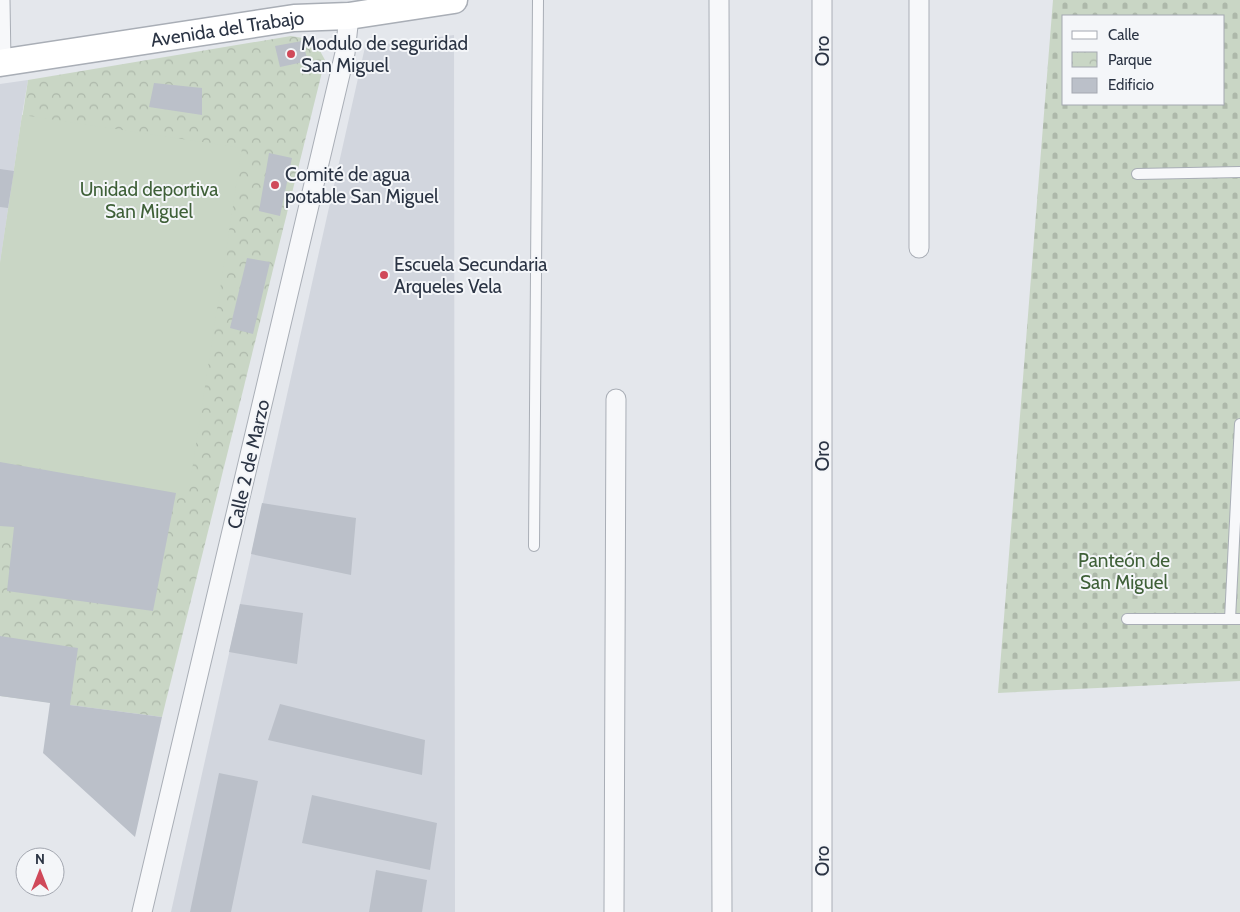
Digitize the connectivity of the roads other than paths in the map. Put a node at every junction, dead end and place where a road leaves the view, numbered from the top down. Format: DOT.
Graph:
graph roads {
  1 [pos="0,0"];
  2 [pos="454,0"];
  3 [pos="538,0"];
  4 [pos="719,0"];
  5 [pos="822,0"];
  6 [pos="919,0"];
  7 [pos="295,9"];
  8 [pos="349,16"];
  9 [pos="1,62"];
  10 [pos="1240,172"];
  11 [pos="1137,174"];
  12 [pos="919,248"];
  13 [pos="616,399"];
  14 [pos="1240,424"];
  15 [pos="534,546"];
  16 [pos="1127,619"];
  17 [pos="1235,619"];
  18 [pos="142,912"];
  19 [pos="614,912"];
  20 [pos="722,912"];
  21 [pos="822,912"];
  1 -- 9 [label="street"];
  2 -- 8 [label="main road, Avenida del Trabajo"];
  3 -- 15 [label="lane"];
  4 -- 20 [label="street"];
  5 -- 21 [label="street, Oro"];
  6 -- 12 [label="street"];
  7 -- 8 [label="main road, Avenida del Trabajo"];
  7 -- 9 [label="main road, Avenida del Trabajo"];
  8 -- 18 [label="street, Calle 2 de Marzo"];
  10 -- 11 [label="lane"];
  13 -- 19 [label="street"];
  14 -- 17 [label="lane"];
  16 -- 17 [label="lane"];
}
